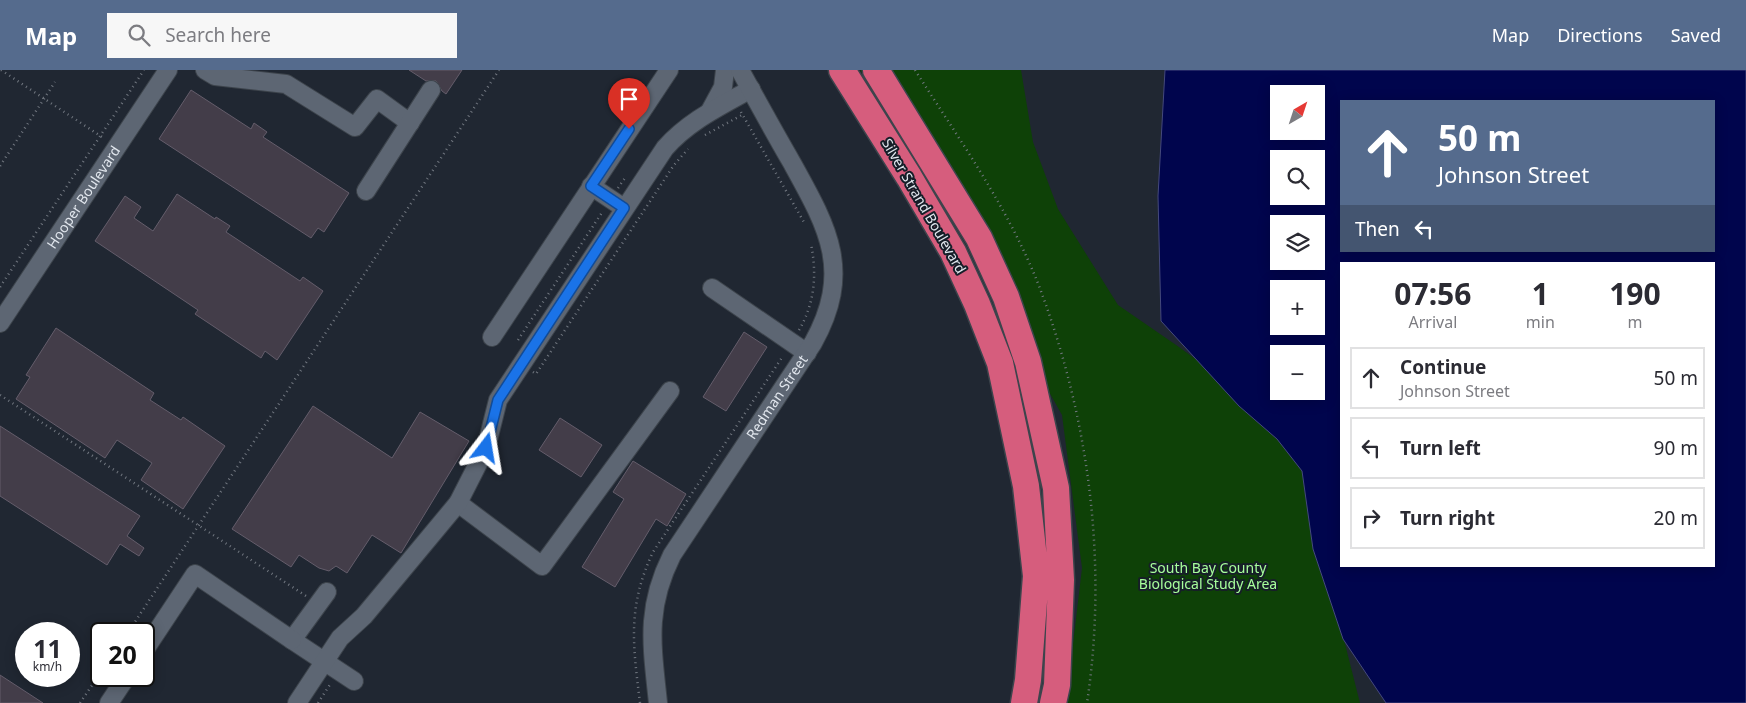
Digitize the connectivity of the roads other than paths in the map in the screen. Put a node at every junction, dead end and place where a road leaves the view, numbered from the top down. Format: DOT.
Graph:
graph roads {
  1 [pos="168,70"];
  2 [pos="205,70"];
  3 [pos="669,70"];
  4 [pos="725,70"];
  5 [pos="740,70"];
  6 [pos="842,70"];
  7 [pos="876,70"];
  8 [pos="751,89"];
  9 [pos="431,90"];
  10 [pos="710,112"];
  11 [pos="410,123"];
  12 [pos="591,186"];
  13 [pos="366,191"];
  14 [pos="624,208"];
  15 [pos="712,288"];
  16 [pos="0,323"];
  17 [pos="492,337"];
  18 [pos="807,353"];
  19 [pos="670,391"];
  20 [pos="458,503"];
  21 [pos="319,596"];
  22 [pos="155,634"];
  23 [pos="292,640"];
  24 [pos="324,662"];
  25 [pos="346,676"];
  26 [pos="120,687"];
  27 [pos="109,703"];
  28 [pos="296,703"];
  29 [pos="658,703"];
  30 [pos="1024,703"];
  31 [pos="1053,703"];
  1 -- 16 [label="street, Hooper Boulevard"];
  2 -- 11 [label="street"];
  3 -- 12 [label="street"];
  4 -- 10 [label="street"];
  5 -- 8 [label="street, Redman Street"];
  6 -- 30 [label="highway, Silver Strand Boulevard"];
  7 -- 31 [label="highway, Silver Strand Boulevard"];
  8 -- 10 [label="street"];
  8 -- 18 [label="street, Redman Street"];
  9 -- 11 [label="street"];
  10 -- 14 [label="street"];
  11 -- 13 [label="street"];
  12 -- 14 [label="street"];
  12 -- 17 [label="street"];
  14 -- 20 [label="street"];
  15 -- 18 [label="street"];
  18 -- 29 [label="street, Redman Street"];
  19 -- 20 [label="street"];
  20 -- 24 [label="street"];
  21 -- 23 [label="street"];
  22 -- 23 [label="street"];
  23 -- 24 [label="street"];
  24 -- 25 [label="street"];
  24 -- 28 [label="street"];
  26 -- 27 [label="street"];
}
